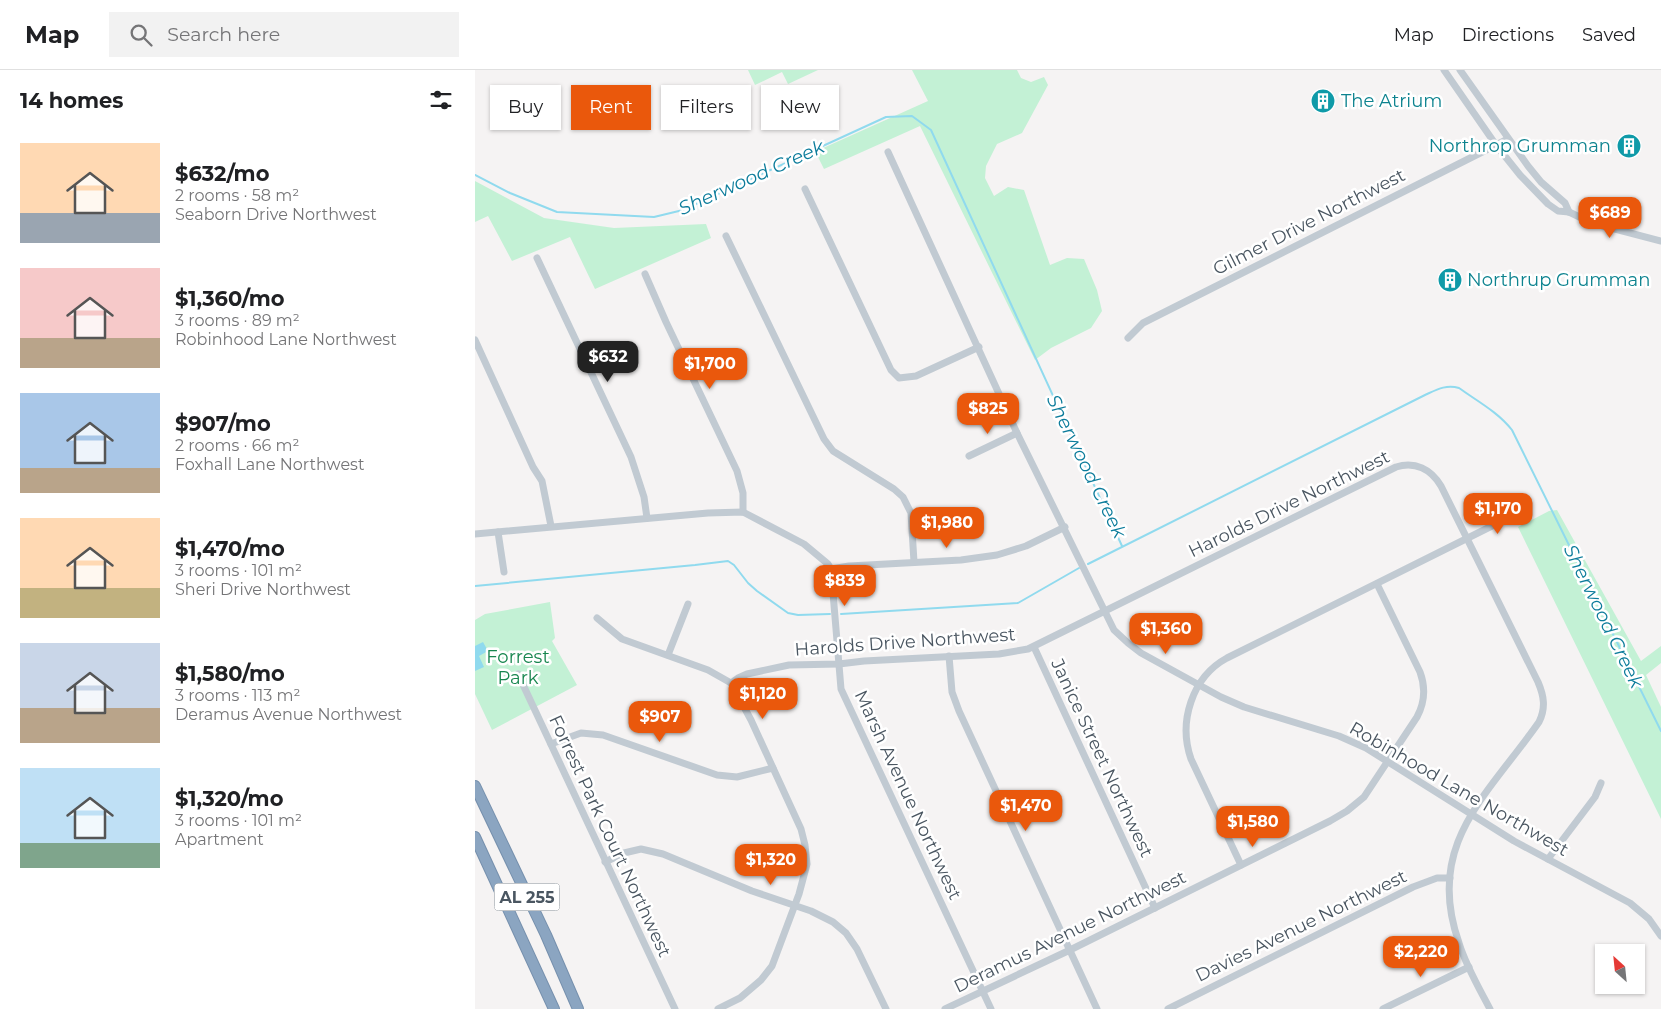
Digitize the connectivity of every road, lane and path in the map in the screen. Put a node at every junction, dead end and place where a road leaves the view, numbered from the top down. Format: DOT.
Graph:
graph roads {
  1 [pos="1444,70"];
  2 [pos="1460,70"];
  3 [pos="1509,139"];
  4 [pos="1496,145"];
  5 [pos="888,152"];
  6 [pos="805,189"];
  7 [pos="1569,212"];
  8 [pos="726,236"];
  9 [pos="1661,241"];
  10 [pos="537,258"];
  11 [pos="645,274"];
  12 [pos="1128,338"];
  13 [pos="475,340"];
  14 [pos="979,347"];
  15 [pos="1017,433"];
  16 [pos="969,456"];
  17 [pos="743,512"];
  18 [pos="1520,512"];
  19 [pos="647,518"];
  20 [pos="551,526"];
  21 [pos="1065,527"];
  22 [pos="498,532"];
  23 [pos="475,534"];
  24 [pos="1467,539"];
  25 [pos="914,562"];
  26 [pos="831,569"];
  27 [pos="504,572"];
  28 [pos="1377,584"];
  29 [pos="688,604"];
  30 [pos="1104,612"];
  31 [pos="597,618"];
  32 [pos="1034,647"];
  33 [pos="668,656"];
  34 [pos="949,656"];
  35 [pos="839,664"];
  36 [pos="518,674"];
  37 [pos="731,683"];
  38 [pos="1199,685"];
  39 [pos="551,744"];
  40 [pos="1388,762"];
  41 [pos="773,768"];
  42 [pos="1601,783"];
  43 [pos="475,786"];
  44 [pos="1470,815"];
  45 [pos="475,838"];
  46 [pos="1548,859"];
  47 [pos="605,862"];
  48 [pos="1241,866"];
  49 [pos="1450,878"];
  50 [pos="794,905"];
  51 [pos="1155,908"];
  52 [pos="1661,936"];
  53 [pos="1069,950"];
  54 [pos="1469,967"];
  55 [pos="983,991"];
  56 [pos="554,1009"];
  57 [pos="578,1009"];
  58 [pos="675,1009"];
  59 [pos="718,1009"];
  60 [pos="886,1009"];
  61 [pos="945,1009"];
  62 [pos="991,1009"];
  63 [pos="1097,1009"];
  64 [pos="1167,1009"];
  65 [pos="1383,1009"];
  66 [pos="1490,1009"];
  1 -- 4 [label="street"];
  2 -- 3 [label="street"];
  3 -- 4 [label="street, Gilmer Drive Northwest"];
  3 -- 7 [label="street"];
  4 -- 7 [label="street"];
  4 -- 12 [label="street, Gilmer Drive Northwest"];
  5 -- 14 [label="street, Robinhood Lane Northwest"];
  6 -- 14 [label="street"];
  7 -- 9 [label="street"];
  8 -- 25 [label="street"];
  10 -- 19 [label="street"];
  11 -- 17 [label="street"];
  13 -- 20 [label="street"];
  14 -- 15 [label="street, Robinhood Lane Northwest"];
  15 -- 16 [label="street"];
  15 -- 21 [label="street, Robinhood Lane Northwest"];
  17 -- 19 [label="street"];
  17 -- 26 [label="street"];
  18 -- 24 [label="street"];
  19 -- 20 [label="street"];
  20 -- 22 [label="street"];
  21 -- 25 [label="street"];
  21 -- 30 [label="street, Robinhood Lane Northwest"];
  22 -- 23 [label="street"];
  22 -- 27 [label="street"];
  24 -- 28 [label="street"];
  24 -- 30 [label="street, Harolds Drive Northwest"];
  24 -- 44 [label="street, Harolds Drive Northwest"];
  25 -- 26 [label="street"];
  26 -- 35 [label="street, Marsh Avenue Northwest"];
  28 -- 38 [label="street"];
  28 -- 40 [label="street, Deramus Avenue Northwest"];
  29 -- 33 [label="street"];
  30 -- 32 [label="street, Harolds Drive Northwest"];
  30 -- 38 [label="street, Robinhood Lane Northwest"];
  31 -- 33 [label="street"];
  32 -- 34 [label="street, Harolds Drive Northwest"];
  32 -- 51 [label="street, Janice Street Northwest"];
  33 -- 37 [label="street"];
  34 -- 35 [label="street, Harolds Drive Northwest"];
  34 -- 53 [label="street"];
  35 -- 37 [label="street, Harolds Drive Northwest"];
  35 -- 55 [label="street, Marsh Avenue Northwest"];
  36 -- 39 [label="street, Forrest Park Court Northwest"];
  37 -- 41 [label="street"];
  38 -- 40 [label="street, Robinhood Lane Northwest"];
  38 -- 48 [label="street"];
  39 -- 41 [label="street"];
  39 -- 47 [label="street, Forrest Park Court Northwest"];
  40 -- 44 [label="street, Robinhood Lane Northwest"];
  40 -- 48 [label="street, Deramus Avenue Northwest"];
  41 -- 50 [label="street"];
  42 -- 46 [label="street"];
  43 -- 57 [label="highway, AL 255"];
  44 -- 46 [label="street, Robinhood Lane Northwest"];
  44 -- 49 [label="street, Harolds Drive Northwest"];
  45 -- 56 [label="highway, AL 255"];
  46 -- 52 [label="street, Robinhood Lane Northwest"];
  47 -- 50 [label="street"];
  47 -- 58 [label="street, Forrest Park Court Northwest"];
  48 -- 51 [label="street, Deramus Avenue Northwest"];
  49 -- 54 [label="street, Harolds Drive Northwest"];
  49 -- 64 [label="street, Davies Avenue Northwest"];
  50 -- 59 [label="street"];
  50 -- 60 [label="street"];
  51 -- 53 [label="street, Deramus Avenue Northwest"];
  53 -- 55 [label="street, Deramus Avenue Northwest"];
  53 -- 63 [label="street"];
  54 -- 65 [label="street"];
  54 -- 66 [label="street, Harolds Drive Northwest"];
  55 -- 61 [label="street, Deramus Avenue Northwest"];
  55 -- 62 [label="street, Marsh Avenue Northwest"];
}
